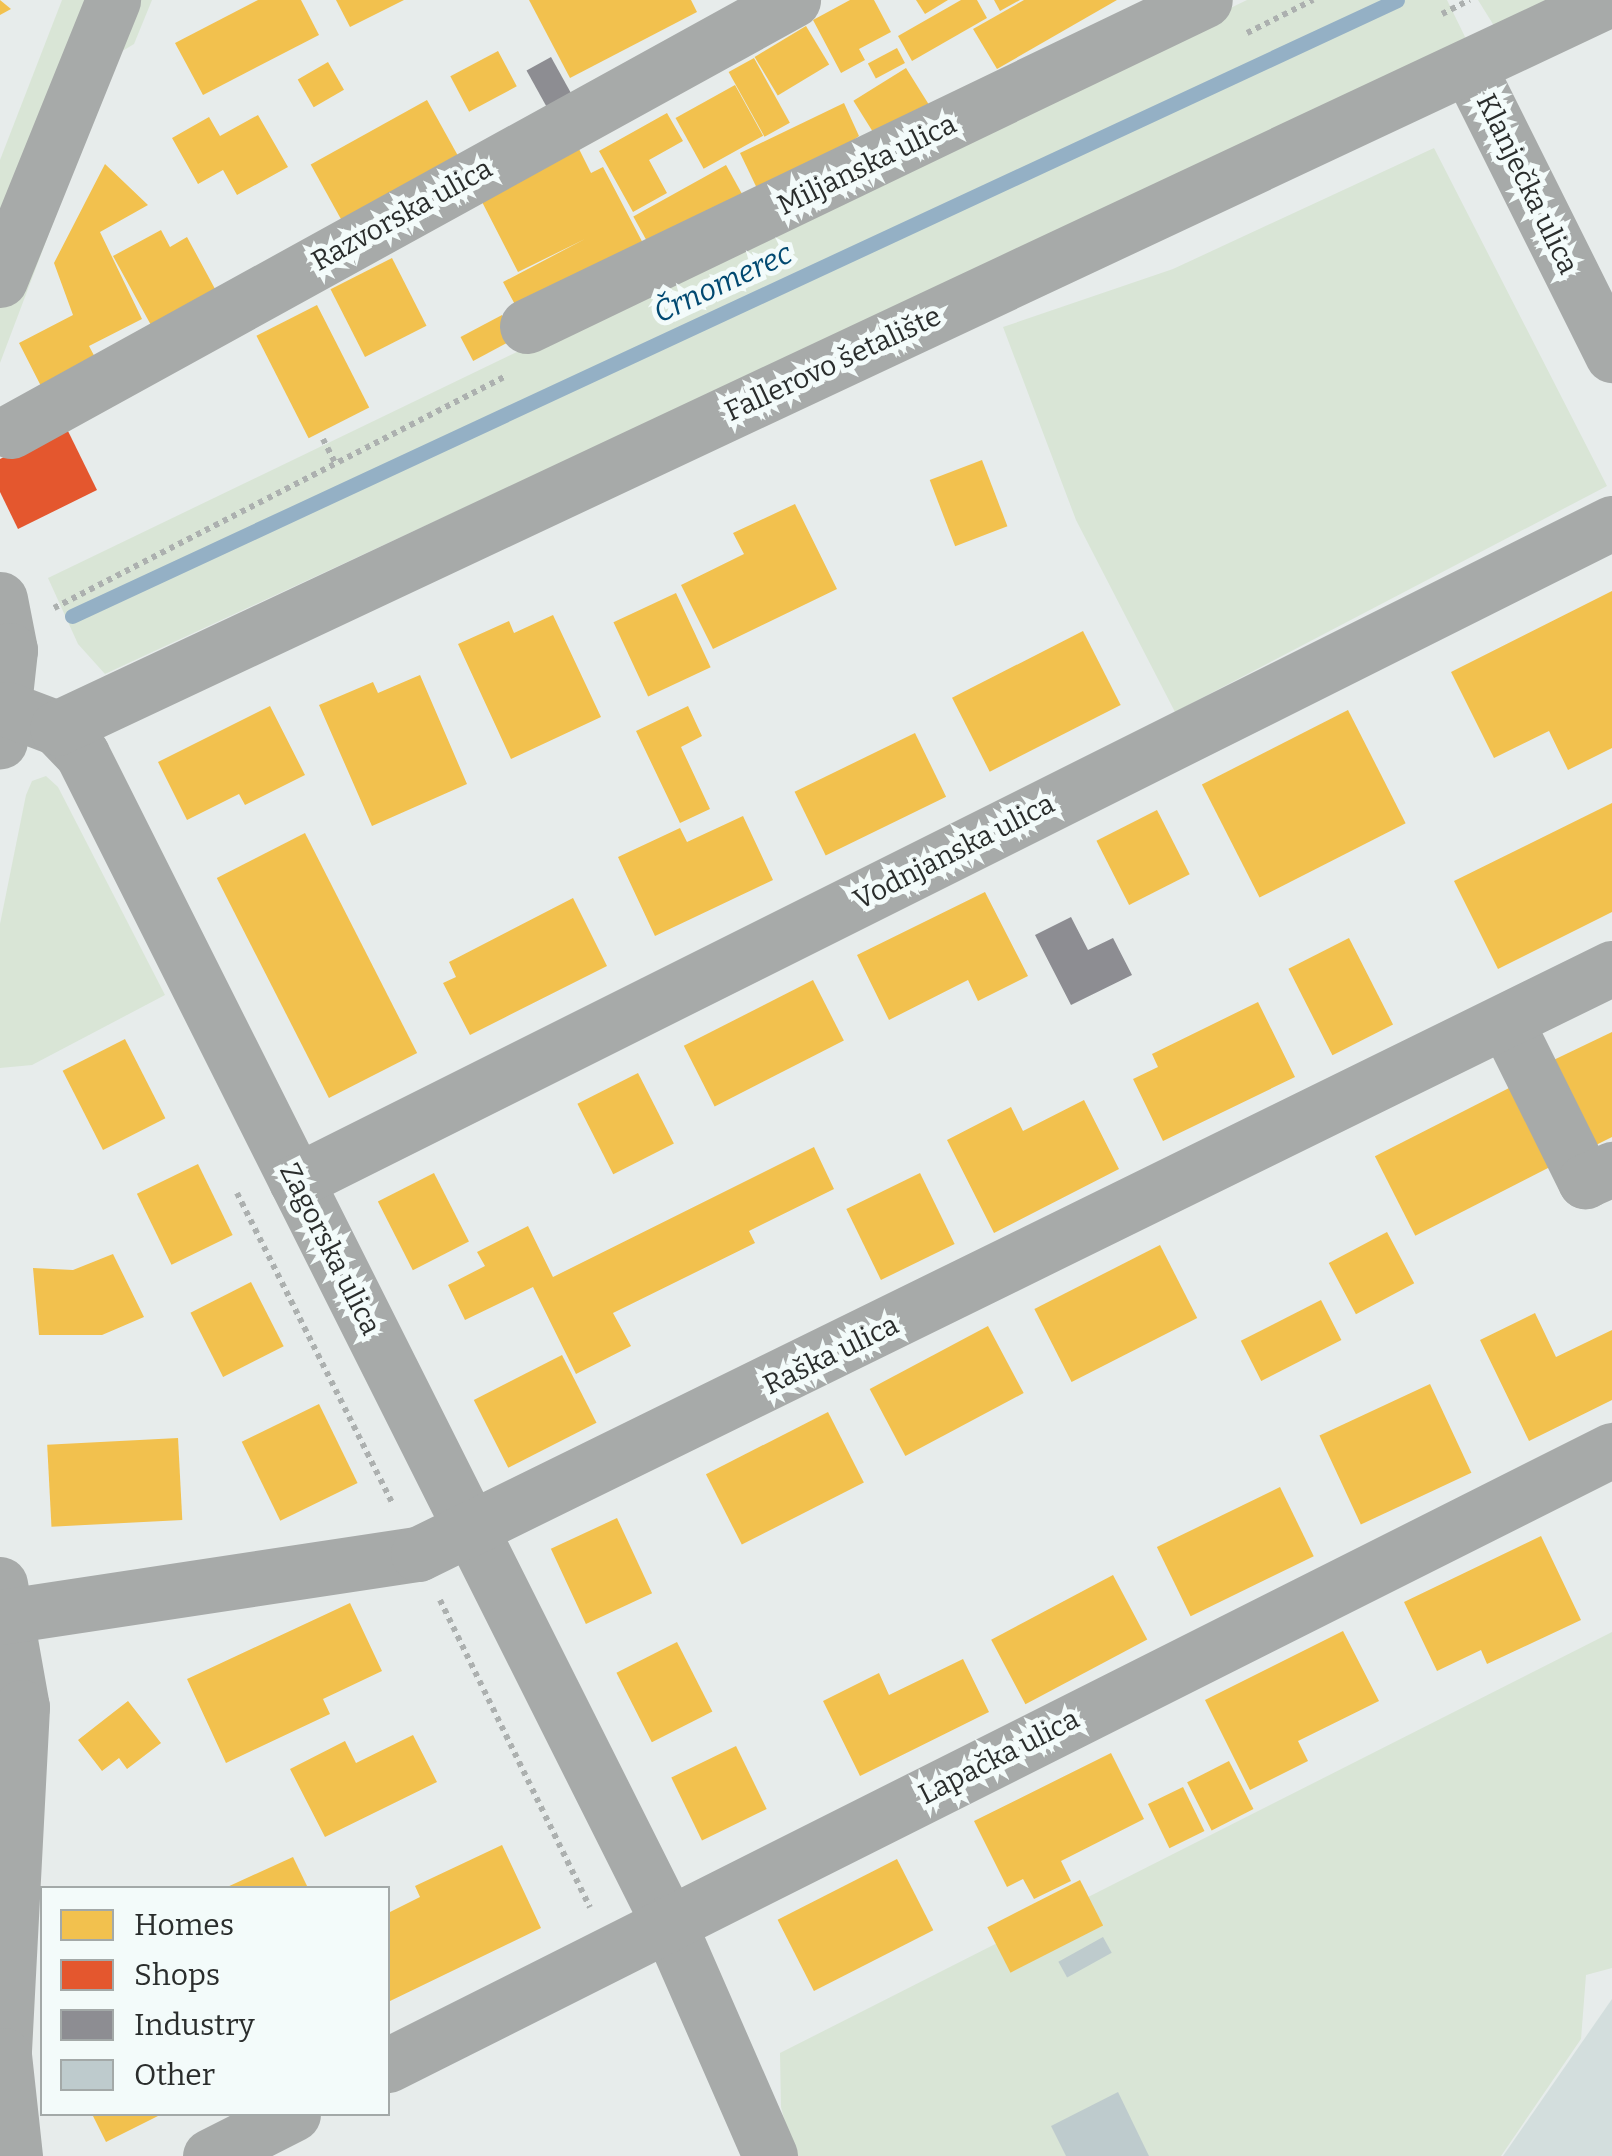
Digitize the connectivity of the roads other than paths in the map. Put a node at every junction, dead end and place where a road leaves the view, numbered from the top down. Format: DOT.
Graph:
graph roads {
  1 [pos="112,0"];
  2 [pos="793,0"];
  3 [pos="1204,0"];
  4 [pos="1608,0"];
  5 [pos="1469,68"];
  6 [pos="0,280"];
  7 [pos="527,326"];
  8 [pos="1612,354"];
  9 [pos="11,431"];
  10 [pos="1612,523"];
  11 [pos="25,605"];
  12 [pos="4,725"];
  13 [pos="57,728"];
  14 [pos="1612,968"];
  15 [pos="1506,1022"];
  16 [pos="1612,1169"];
  17 [pos="296,1181"];
  18 [pos="1612,1450"];
  19 [pos="472,1532"];
  20 [pos="3,1605"];
  21 [pos="668,1922"];
  22 [pos="390,2064"];
  23 [pos="289,2116"];
  24 [pos="14,2156"];
  25 [pos="210,2156"];
  26 [pos="770,2156"];
  1 -- 6 [label="street"];
  2 -- 9 [label="street, Razvorska ulica"];
  3 -- 7 [label="street, Miljanska ulica"];
  4 -- 5 [label="street, Fallerovo šetalište"];
  5 -- 8 [label="street, Klanječka ulica"];
  5 -- 13 [label="street, Fallerovo šetalište"];
  10 -- 17 [label="street, Vodnjanska ulica"];
  11 -- 12 [label="street"];
  12 -- 13 [label="street"];
  13 -- 17 [label="street, Zagorska ulica"];
  14 -- 15 [label="street, Raška ulica"];
  15 -- 16 [label="street"];
  15 -- 19 [label="street, Raška ulica"];
  17 -- 19 [label="street, Zagorska ulica"];
  18 -- 21 [label="street, Lapačka ulica"];
  19 -- 20 [label="street, Raška ulica"];
  19 -- 21 [label="street, Zagorska ulica"];
  20 -- 24 [label="street"];
  21 -- 22 [label="street, Lapačka ulica"];
  21 -- 26 [label="street, Zagorska ulica"];
  23 -- 25 [label="street"];
}
